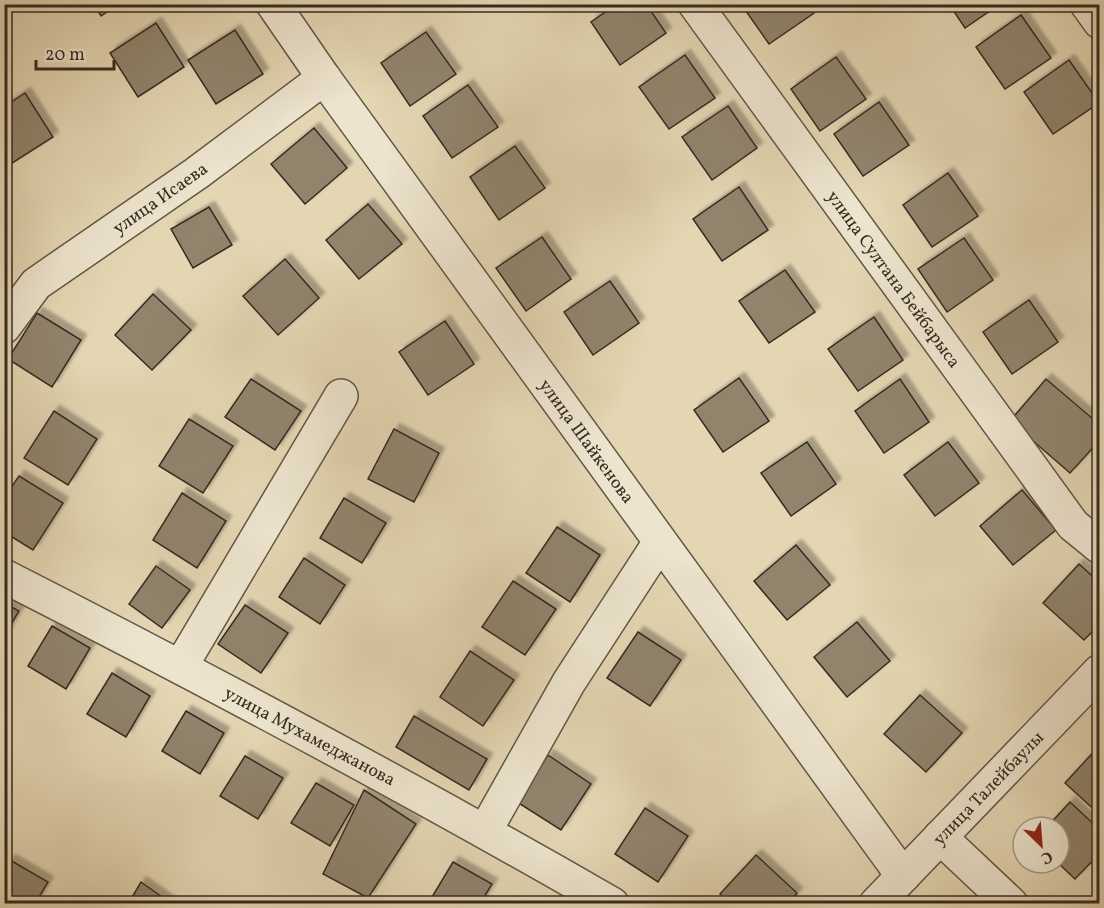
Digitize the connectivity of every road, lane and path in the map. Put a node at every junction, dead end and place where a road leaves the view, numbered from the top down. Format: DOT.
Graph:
graph roads {
  1 [pos="273,4"];
  2 [pos="695,4"];
  3 [pos="1087,4"];
  4 [pos="1100,22"];
  5 [pos="324,78"];
  6 [pos="4,327"];
  7 [pos="341,396"];
  8 [pos="660,542"];
  9 [pos="1100,547"];
  10 [pos="4,576"];
  11 [pos="181,666"];
  12 [pos="1100,671"];
  13 [pos="485,831"];
  14 [pos="940,837"];
  15 [pos="903,876"];
  16 [pos="612,903"];
  17 [pos="876,903"];
  18 [pos="1011,903"];
  1 -- 5 [label="street, улица Шайкенова"];
  2 -- 9 [label="street, улица Султана Бейбарыса"];
  3 -- 4 [label="street"];
  5 -- 6 [label="street, улица Исаева"];
  5 -- 8 [label="street, улица Шайкенова"];
  7 -- 11 [label="street"];
  8 -- 13 [label="street"];
  8 -- 15 [label="street, улица Шайкенова"];
  10 -- 11 [label="street, улица Мухамеджанова"];
  11 -- 13 [label="street, улица Мухамеджанова"];
  12 -- 14 [label="street, улица Талейбаулы"];
  13 -- 16 [label="street, улица Мухамеджанова"];
  14 -- 15 [label="street, улица Талейбаулы"];
  14 -- 18 [label="street"];
  15 -- 17 [label="street, улица Талейбаулы"];
}
